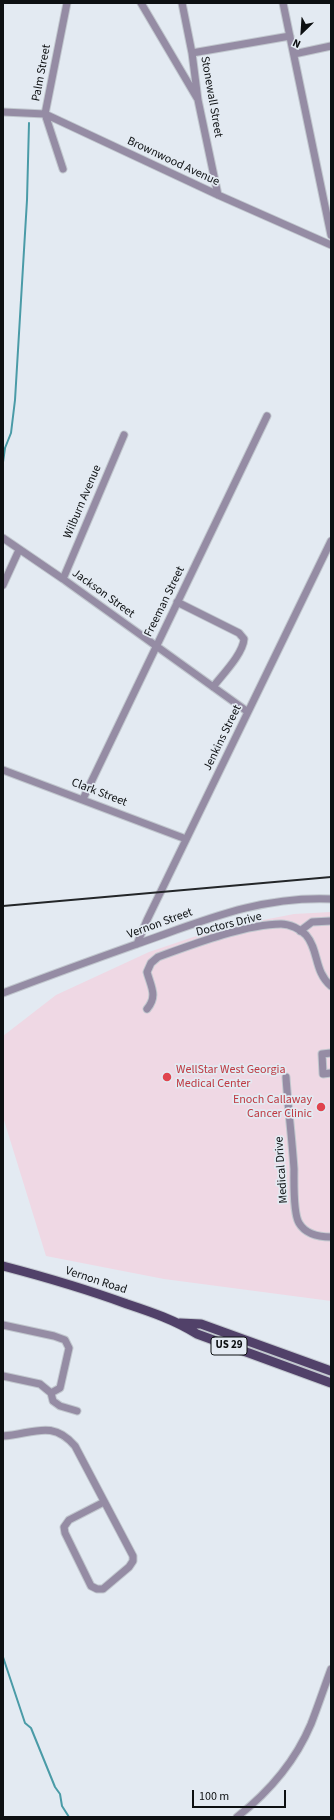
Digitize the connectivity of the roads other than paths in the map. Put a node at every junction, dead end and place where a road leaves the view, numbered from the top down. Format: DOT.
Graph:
graph roads {
  1 [pos="67,3"];
  2 [pos="141,3"];
  3 [pos="182,3"];
  4 [pos="283,3"];
  5 [pos="290,36"];
  6 [pos="331,46"];
  7 [pos="192,53"];
  8 [pos="294,54"];
  9 [pos="198,100"];
  10 [pos="3,112"];
  11 [pos="45,114"];
  12 [pos="63,169"];
  13 [pos="218,195"];
  14 [pos="331,235"];
  15 [pos="331,245"];
  16 [pos="267,416"];
  17 [pos="124,435"];
  18 [pos="3,538"];
  19 [pos="331,541"];
  20 [pos="19,550"];
  21 [pos="63,578"];
  22 [pos="3,585"];
  23 [pos="177,602"];
  24 [pos="156,646"];
  25 [pos="213,687"];
  26 [pos="248,712"];
  27 [pos="3,770"];
  28 [pos="83,799"];
  29 [pos="186,839"];
  30 [pos="331,899"];
  31 [pos="331,922"];
  32 [pos="300,931"];
  33 [pos="137,944"];
  34 [pos="331,986"];
  35 [pos="3,993"];
  36 [pos="147,1009"];
  37 [pos="331,1053"];
  38 [pos="331,1073"];
  39 [pos="286,1077"];
  40 [pos="331,1237"];
  41 [pos="3,1266"];
  42 [pos="180,1323"];
  43 [pos="3,1325"];
  44 [pos="331,1371"];
  45 [pos="3,1376"];
  46 [pos="331,1383"];
  47 [pos="51,1393"];
  48 [pos="77,1411"];
  49 [pos="3,1436"];
  50 [pos="104,1502"];
  51 [pos="331,1670"];
  52 [pos="237,1817"];
  1 -- 11 [label="street, Palm Street"];
  2 -- 9 [label="street"];
  3 -- 7 [label="street, Stonewall Street"];
  4 -- 5 [label="street"];
  5 -- 7 [label="street"];
  5 -- 8 [label="street"];
  6 -- 8 [label="street"];
  7 -- 9 [label="street, Stonewall Street"];
  8 -- 14 [label="street"];
  9 -- 13 [label="street, Stonewall Street"];
  10 -- 11 [label="street, Brownwood Avenue"];
  11 -- 12 [label="street, Palm Street"];
  11 -- 13 [label="street, Brownwood Avenue"];
  13 -- 15 [label="street, Brownwood Avenue"];
  16 -- 23 [label="street, Freeman Street"];
  17 -- 21 [label="street, Wilburn Avenue"];
  18 -- 20 [label="street, Jackson Street"];
  19 -- 26 [label="street, Jenkins Street"];
  20 -- 21 [label="street, Jackson Street"];
  20 -- 22 [label="street"];
  21 -- 24 [label="street, Jackson Street"];
  23 -- 24 [label="street, Freeman Street"];
  23 -- 25 [label="street"];
  24 -- 25 [label="street, Jackson Street"];
  24 -- 28 [label="street, Freeman Street"];
  25 -- 26 [label="street, Jackson Street"];
  26 -- 29 [label="street, Jenkins Street"];
  27 -- 28 [label="street, Clark Street"];
  28 -- 29 [label="street, Clark Street"];
  29 -- 33 [label="street, Jenkins Street"];
  30 -- 33 [label="street, Vernon Street"];
  31 -- 32 [label="street"];
  32 -- 34 [label="street"];
  32 -- 36 [label="street, Doctors Drive"];
  33 -- 35 [label="street, Vernon Street"];
  37 -- 38 [label="street"];
  39 -- 40 [label="street, Medical Drive"];
  41 -- 42 [label="main road, Vernon Road / US 29"];
  42 -- 44 [label="main road, Vernon Road / US 29"];
  42 -- 46 [label="main road, Vernon Road / US 29"];
  43 -- 47 [label="street"];
  45 -- 47 [label="street"];
  47 -- 48 [label="street"];
  49 -- 50 [label="street"];
  50 -- 50 [label="street"];
  51 -- 52 [label="street"];
}
